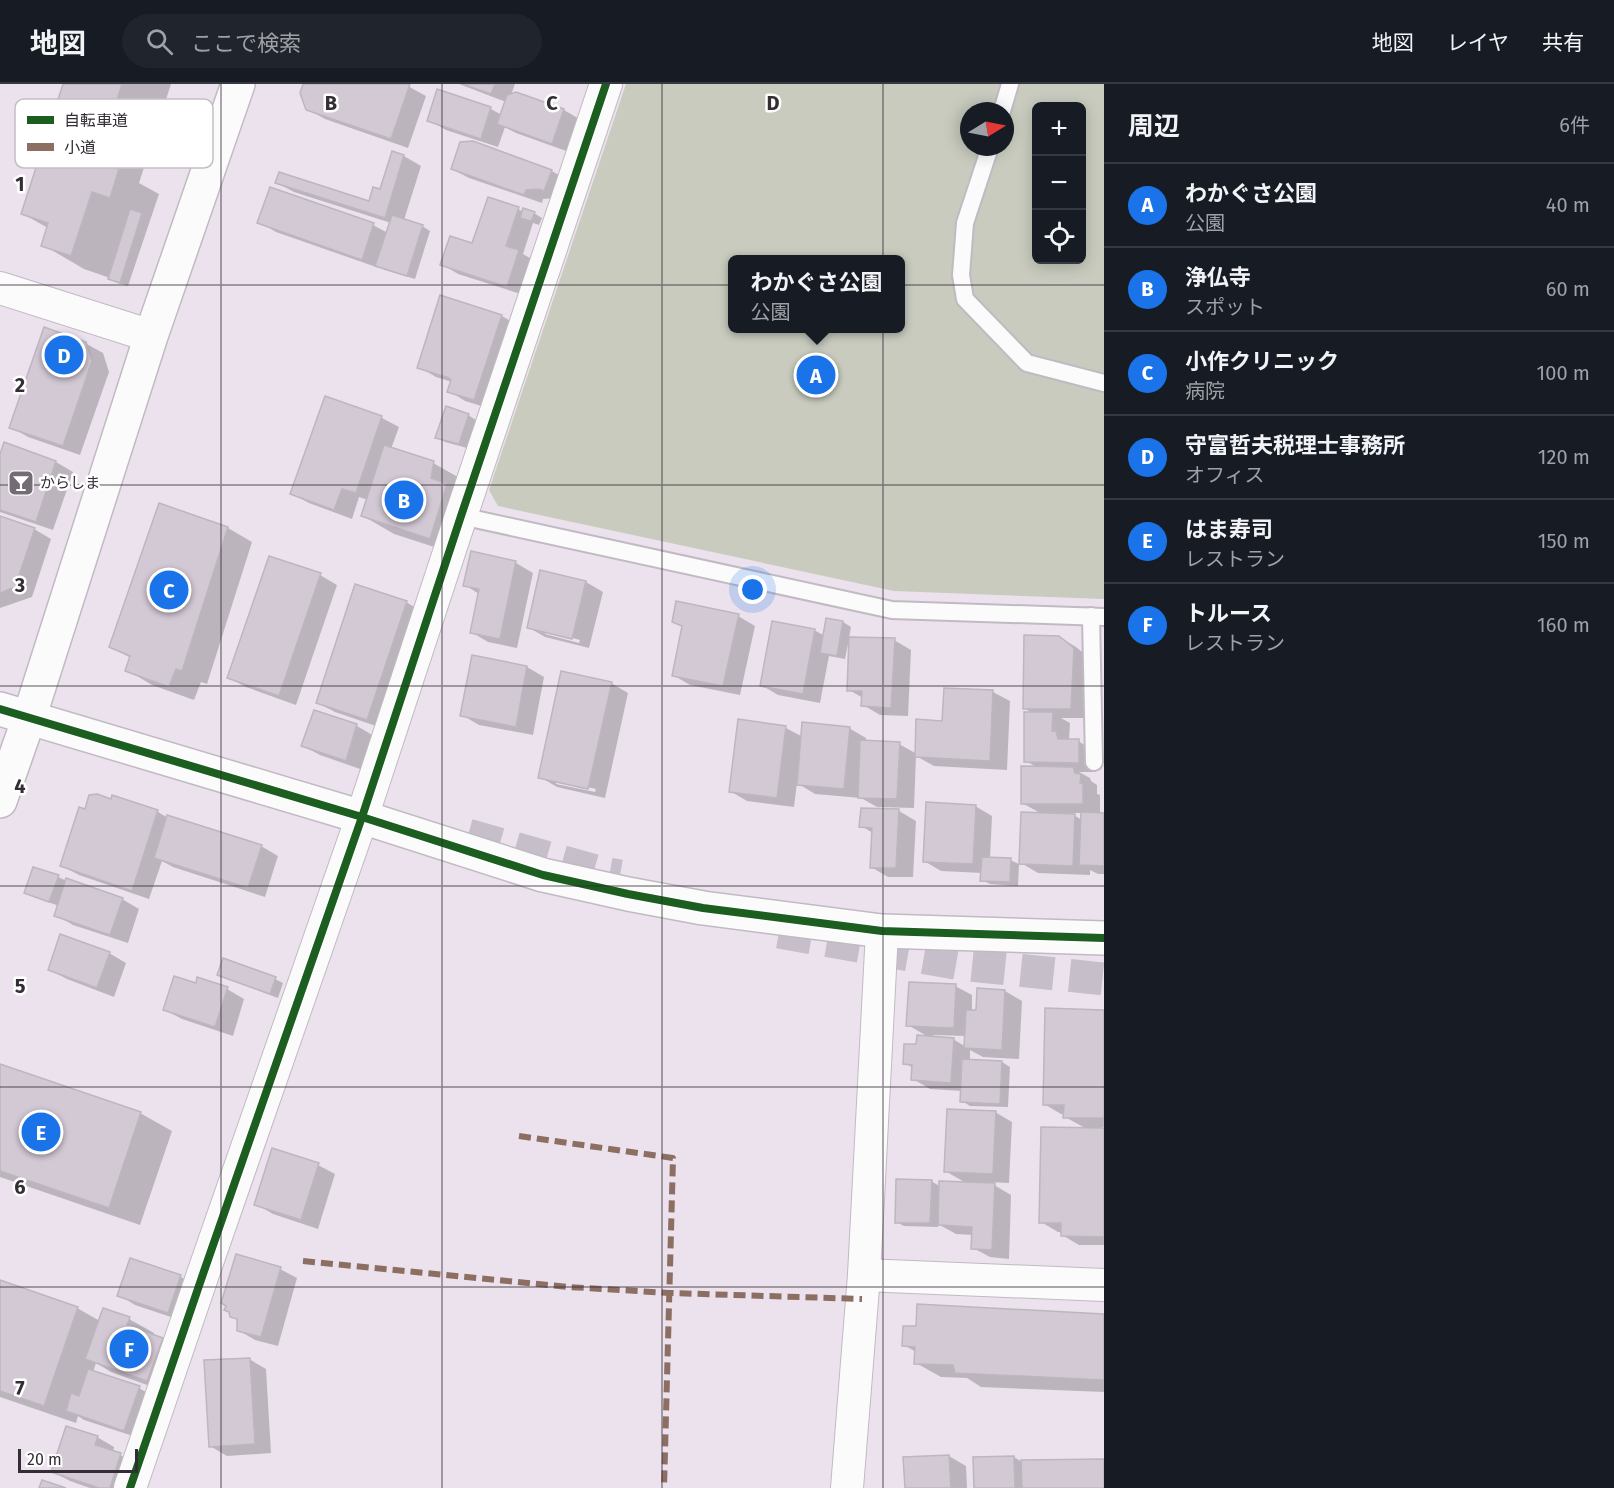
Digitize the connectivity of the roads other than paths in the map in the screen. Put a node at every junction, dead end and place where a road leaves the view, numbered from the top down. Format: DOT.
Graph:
graph roads {
  1 [pos="238,84"];
  2 [pos="606,84"];
  3 [pos="1010,84"];
  4 [pos="1005,102"];
  5 [pos="987,156"];
  6 [pos="213,157"];
  7 [pos="209,168"];
  8 [pos="0,288"];
  9 [pos="152,336"];
  10 [pos="1104,383"];
  11 [pos="461,516"];
  12 [pos="1097,617"];
  13 [pos="14,713"];
  14 [pos="1094,762"];
  15 [pos="0,801"];
  16 [pos="362,817"];
  17 [pos="882,931"];
  18 [pos="1104,938"];
  19 [pos="864,1275"];
  20 [pos="1104,1285"];
  21 [pos="130,1488"];
  22 [pos="848,1488"];
  1 -- 6 [label="street"];
  2 -- 11 [label="street"];
  3 -- 4 [label="lane"];
  5 -- 10 [label="lane"];
  7 -- 9 [label="street"];
  8 -- 9 [label="street"];
  9 -- 13 [label="street"];
  11 -- 12 [label="lane"];
  11 -- 16 [label="street"];
  12 -- 14 [label="lane"];
  13 -- 15 [label="street"];
  13 -- 16 [label="street"];
  16 -- 17 [label="street"];
  16 -- 21 [label="street"];
  17 -- 18 [label="street"];
  17 -- 19 [label="street"];
  19 -- 20 [label="street"];
  19 -- 22 [label="street"];
}
